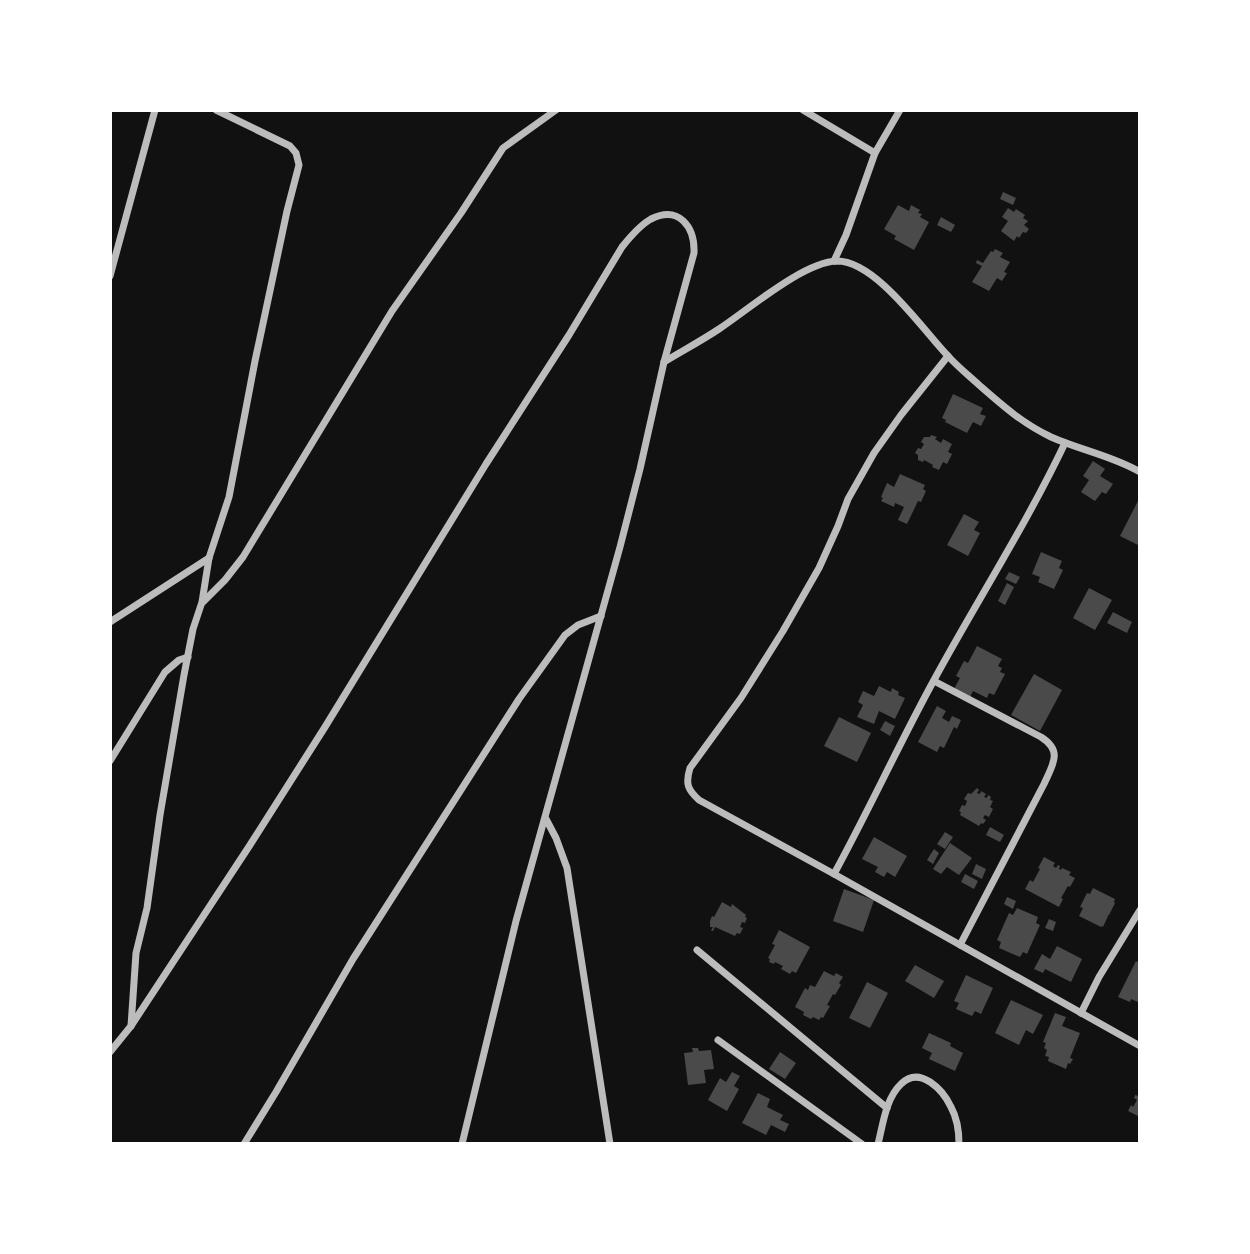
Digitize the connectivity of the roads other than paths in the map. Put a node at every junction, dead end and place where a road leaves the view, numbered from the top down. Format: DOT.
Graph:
graph roads {
  1 [pos="155,110"];
  2 [pos="216,110"];
  3 [pos="556,110"];
  4 [pos="803,110"];
  5 [pos="900,110"];
  6 [pos="874,153"];
  7 [pos="834,261"];
  8 [pos="110,276"];
  9 [pos="948,356"];
  10 [pos="664,362"];
  11 [pos="1065,443"];
  12 [pos="1140,472"];
  13 [pos="209,558"];
  14 [pos="202,602"];
  15 [pos="601,616"];
  16 [pos="110,622"];
  17 [pos="188,657"];
  18 [pos="933,681"];
  19 [pos="110,761"];
  20 [pos="546,819"];
  21 [pos="834,874"];
  22 [pos="1140,910"];
  23 [pos="960,945"];
  24 [pos="696,950"];
  25 [pos="1081,1013"];
  26 [pos="131,1026"];
  27 [pos="718,1040"];
  28 [pos="1140,1046"];
  29 [pos="110,1052"];
  30 [pos="887,1108"];
  31 [pos="244,1144"];
  32 [pos="462,1144"];
  33 [pos="610,1144"];
  34 [pos="862,1144"];
  35 [pos="878,1144"];
  36 [pos="959,1144"];
  1 -- 8 [label="street"];
  2 -- 13 [label="street"];
  3 -- 14 [label="street"];
  4 -- 6 [label="street"];
  5 -- 6 [label="street"];
  6 -- 7 [label="street"];
  7 -- 9 [label="street"];
  7 -- 10 [label="street"];
  9 -- 11 [label="street"];
  9 -- 21 [label="street"];
  10 -- 15 [label="street"];
  10 -- 26 [label="street"];
  11 -- 12 [label="street"];
  11 -- 18 [label="street"];
  13 -- 14 [label="street"];
  13 -- 16 [label="street"];
  14 -- 17 [label="street"];
  15 -- 20 [label="street"];
  15 -- 31 [label="street"];
  17 -- 19 [label="street"];
  17 -- 26 [label="street"];
  18 -- 21 [label="street"];
  18 -- 23 [label="street"];
  20 -- 32 [label="street"];
  20 -- 33 [label="street"];
  21 -- 23 [label="street"];
  22 -- 25 [label="street"];
  23 -- 25 [label="street"];
  24 -- 30 [label="street"];
  25 -- 28 [label="street"];
  26 -- 29 [label="street"];
  27 -- 34 [label="street"];
  30 -- 35 [label="street"];
  30 -- 36 [label="street"];
}
